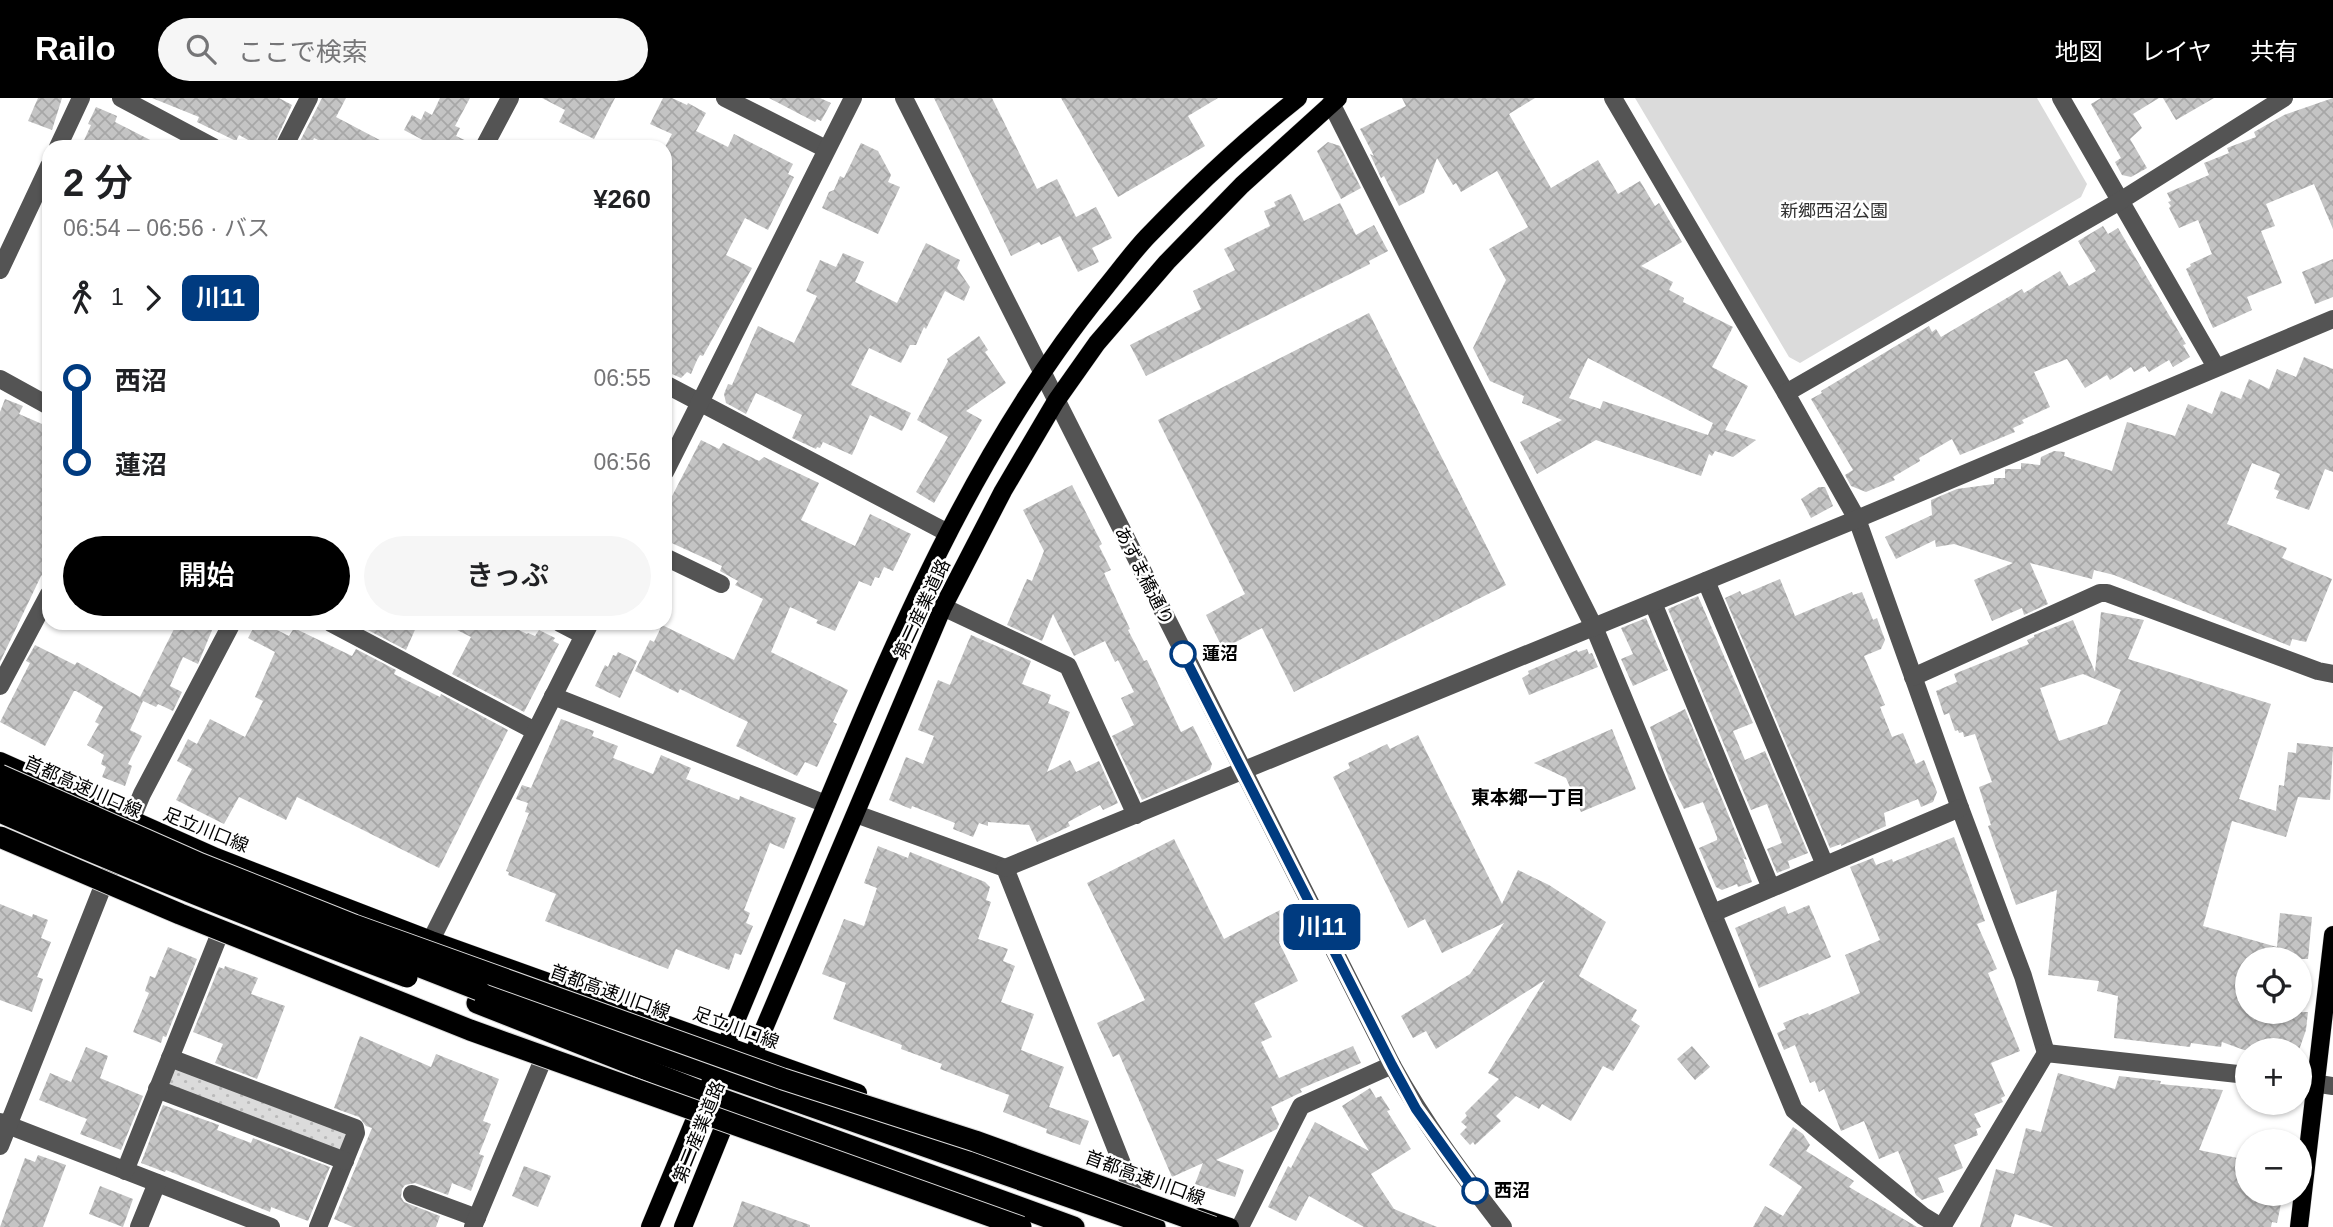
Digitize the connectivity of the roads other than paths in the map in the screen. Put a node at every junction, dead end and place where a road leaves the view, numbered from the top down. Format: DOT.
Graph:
graph roads {
  1 [pos="81,98"];
  2 [pos="121,98"];
  3 [pos="309,98"];
  4 [pos="510,98"];
  5 [pos="724,98"];
  6 [pos="853,98"];
  7 [pos="904,98"];
  8 [pos="1298,98"];
  9 [pos="1613,98"];
  10 [pos="2061,98"];
  11 [pos="2284,98"];
  12 [pos="1334,100"];
  13 [pos="61,140"];
  14 [pos="200,140"];
  15 [pos="288,140"];
  16 [pos="488,140"];
  17 [pos="826,149"];
  18 [pos="42,181"];
  19 [pos="2120,201"];
  20 [pos="0,270"];
  21 [pos="2333,319"];
  22 [pos="2216,367"];
  23 [pos="1042,372"];
  24 [pos="0,379"];
  25 [pos="672,388"];
  26 [pos="1786,393"];
  27 [pos="1056,401"];
  28 [pos="42,402"];
  29 [pos="699,402"];
  30 [pos="672,458"];
  31 [pos="1857,519"];
  32 [pos="948,533"];
  33 [pos="672,560"];
  34 [pos="1706,581"];
  35 [pos="721,584"];
  36 [pos="1653,603"];
  37 [pos="42,607"];
  38 [pos="943,607"];
  39 [pos="1594,627"];
  40 [pos="228,630"];
  41 [pos="344,630"];
  42 [pos="586,630"];
  43 [pos="2333,674"];
  44 [pos="1913,677"];
  45 [pos="0,686"];
  46 [pos="553,696"];
  47 [pos="535,731"];
  48 [pos="0,761"];
  49 [pos="1243,771"];
  50 [pos="0,775"];
  51 [pos="0,792"];
  52 [pos="826,804"];
  53 [pos="1960,808"];
  54 [pos="0,811"];
  55 [pos="856,814"];
  56 [pos="1136,815"];
  57 [pos="130,821"];
  58 [pos="0,836"];
  59 [pos="0,847"];
  60 [pos="1825,865"];
  61 [pos="1005,868"];
  62 [pos="1771,888"];
  63 [pos="101,891"];
  64 [pos="1713,913"];
  65 [pos="2333,935"];
  66 [pos="218,938"];
  67 [pos="431,940"];
  68 [pos="477,996"];
  69 [pos="725,1046"];
  70 [pos="2046,1054"];
  71 [pos="753,1056"];
  72 [pos="170,1058"];
  73 [pos="541,1062"];
  74 [pos="1392,1065"];
  75 [pos="715,1070"];
  76 [pos="2235,1074"];
  77 [pos="742,1081"];
  78 [pos="2316,1083"];
  79 [pos="157,1089"];
  80 [pos="705,1093"];
  81 [pos="733,1103"];
  82 [pos="694,1120"];
  83 [pos="4,1124"];
  84 [pos="722,1130"];
  85 [pos="0,1146"];
  86 [pos="345,1161"];
  87 [pos="125,1171"];
  88 [pos="157,1183"];
  89 [pos="412,1194"];
  90 [pos="1134,1194"];
  91 [pos="226,1219"];
  92 [pos="475,1223"];
  93 [pos="139,1227"];
  94 [pos="271,1227"];
  95 [pos="318,1227"];
  96 [pos="650,1227"];
  97 [pos="683,1227"];
  98 [pos="994,1227"];
  99 [pos="1021,1227"];
  100 [pos="1074,1227"];
  101 [pos="1155,1227"];
  102 [pos="1213,1227"];
  103 [pos="1230,1227"];
  104 [pos="1240,1227"];
  105 [pos="1503,1227"];
  106 [pos="1941,1227"];
  107 [pos="2299,1227"];
  1 -- 13 [label="street"];
  2 -- 14 [label="street"];
  3 -- 15 [label="street"];
  4 -- 16 [label="street"];
  5 -- 17 [label="street"];
  6 -- 17 [label="street"];
  7 -- 23 [label="street, あずま橋通り"];
  8 -- 23 [label="main road, 第二産業道路"];
  9 -- 26 [label="street"];
  10 -- 19 [label="street"];
  11 -- 19 [label="street"];
  12 -- 27 [label="main road, 第二産業道路"];
  12 -- 39 [label="street"];
  17 -- 29 [label="street"];
  18 -- 20 [label="street"];
  19 -- 22 [label="street"];
  19 -- 26 [label="street"];
  21 -- 22 [label="street"];
  22 -- 31 [label="street"];
  23 -- 27 [label="street, あずま橋通り"];
  23 -- 32 [label="main road, 第二産業道路"];
  24 -- 28 [label="street"];
  25 -- 29 [label="street"];
  26 -- 31 [label="street"];
  27 -- 38 [label="main road, 第二産業道路"];
  27 -- 49 [label="street, あずま橋通り"];
  29 -- 30 [label="street"];
  29 -- 32 [label="street"];
  31 -- 34 [label="street"];
  31 -- 44 [label="street"];
  32 -- 52 [label="main road, 第二産業道路"];
  33 -- 35 [label="street"];
  34 -- 36 [label="street"];
  34 -- 60 [label="street"];
  36 -- 39 [label="street"];
  36 -- 62 [label="street"];
  37 -- 45 [label="street"];
  38 -- 55 [label="main road, 第二産業道路"];
  38 -- 56 [label="street"];
  39 -- 49 [label="street"];
  39 -- 64 [label="street"];
  40 -- 57 [label="street"];
  41 -- 47 [label="street"];
  42 -- 46 [label="street"];
  43 -- 44 [label="street"];
  44 -- 53 [label="street"];
  46 -- 47 [label="street"];
  46 -- 52 [label="street"];
  47 -- 67 [label="street"];
  48 -- 57 [label="main road, 足立川口線"];
  49 -- 56 [label="street"];
  49 -- 74 [label="street, あずま橋通り"];
  50 -- 102 [label="highway, 首都高速川口線, bridge"];
  51 -- 68 [label="highway, bridge"];
  52 -- 69 [label="main road, 第二産業道路"];
  53 -- 60 [label="street"];
  53 -- 70 [label="street"];
  54 -- 68 [label="highway, bridge"];
  55 -- 61 [label="street"];
  55 -- 71 [label="main road, 第二産業道路"];
  56 -- 61 [label="street"];
  57 -- 63 [label="street"];
  57 -- 67 [label="main road, 足立川口線"];
  58 -- 99 [label="highway, bridge"];
  59 -- 63 [label="main road"];
  60 -- 62 [label="street"];
  61 -- 90 [label="street"];
  62 -- 64 [label="street"];
  63 -- 66 [label="main road"];
  63 -- 83 [label="street"];
  64 -- 106 [label="street"];
  65 -- 78 [label="main road"];
  66 -- 72 [label="street"];
  66 -- 73 [label="main road"];
  67 -- 69 [label="main road, 足立川口線"];
  68 -- 75 [label="highway"];
  68 -- 80 [label="highway"];
  69 -- 71 [label="main road, 足立川口線"];
  69 -- 75 [label="main road, 第二産業道路"];
  70 -- 76 [label="street"];
  70 -- 106 [label="street"];
  71 -- 77 [label="main road, 第二産業道路"];
  71 -- 90 [label="main road, 足立川口線"];
  72 -- 79 [label="street"];
  72 -- 86 [label="street"];
  73 -- 82 [label="main road"];
  73 -- 92 [label="street"];
  74 -- 104 [label="street"];
  74 -- 105 [label="street, あずま橋通り"];
  75 -- 77 [label="highway"];
  75 -- 80 [label="main road, 第二産業道路"];
  77 -- 81 [label="main road, 第二産業道路"];
  77 -- 101 [label="highway"];
  78 -- 107 [label="main road"];
  79 -- 86 [label="street"];
  79 -- 87 [label="street"];
  80 -- 81 [label="highway"];
  80 -- 82 [label="main road, 第二産業道路"];
  81 -- 84 [label="main road, 第二産業道路"];
  81 -- 100 [label="highway"];
  82 -- 84 [label="main road"];
  82 -- 96 [label="main road, 第二産業道路"];
  83 -- 85 [label="street"];
  83 -- 87 [label="street"];
  84 -- 97 [label="main road, 第二産業道路"];
  84 -- 98 [label="main road"];
  86 -- 95 [label="street"];
  87 -- 88 [label="street"];
  88 -- 91 [label="street"];
  88 -- 93 [label="street"];
  89 -- 92 [label="street"];
  90 -- 103 [label="main road, 足立川口線"];
  91 -- 94 [label="street"];
}
